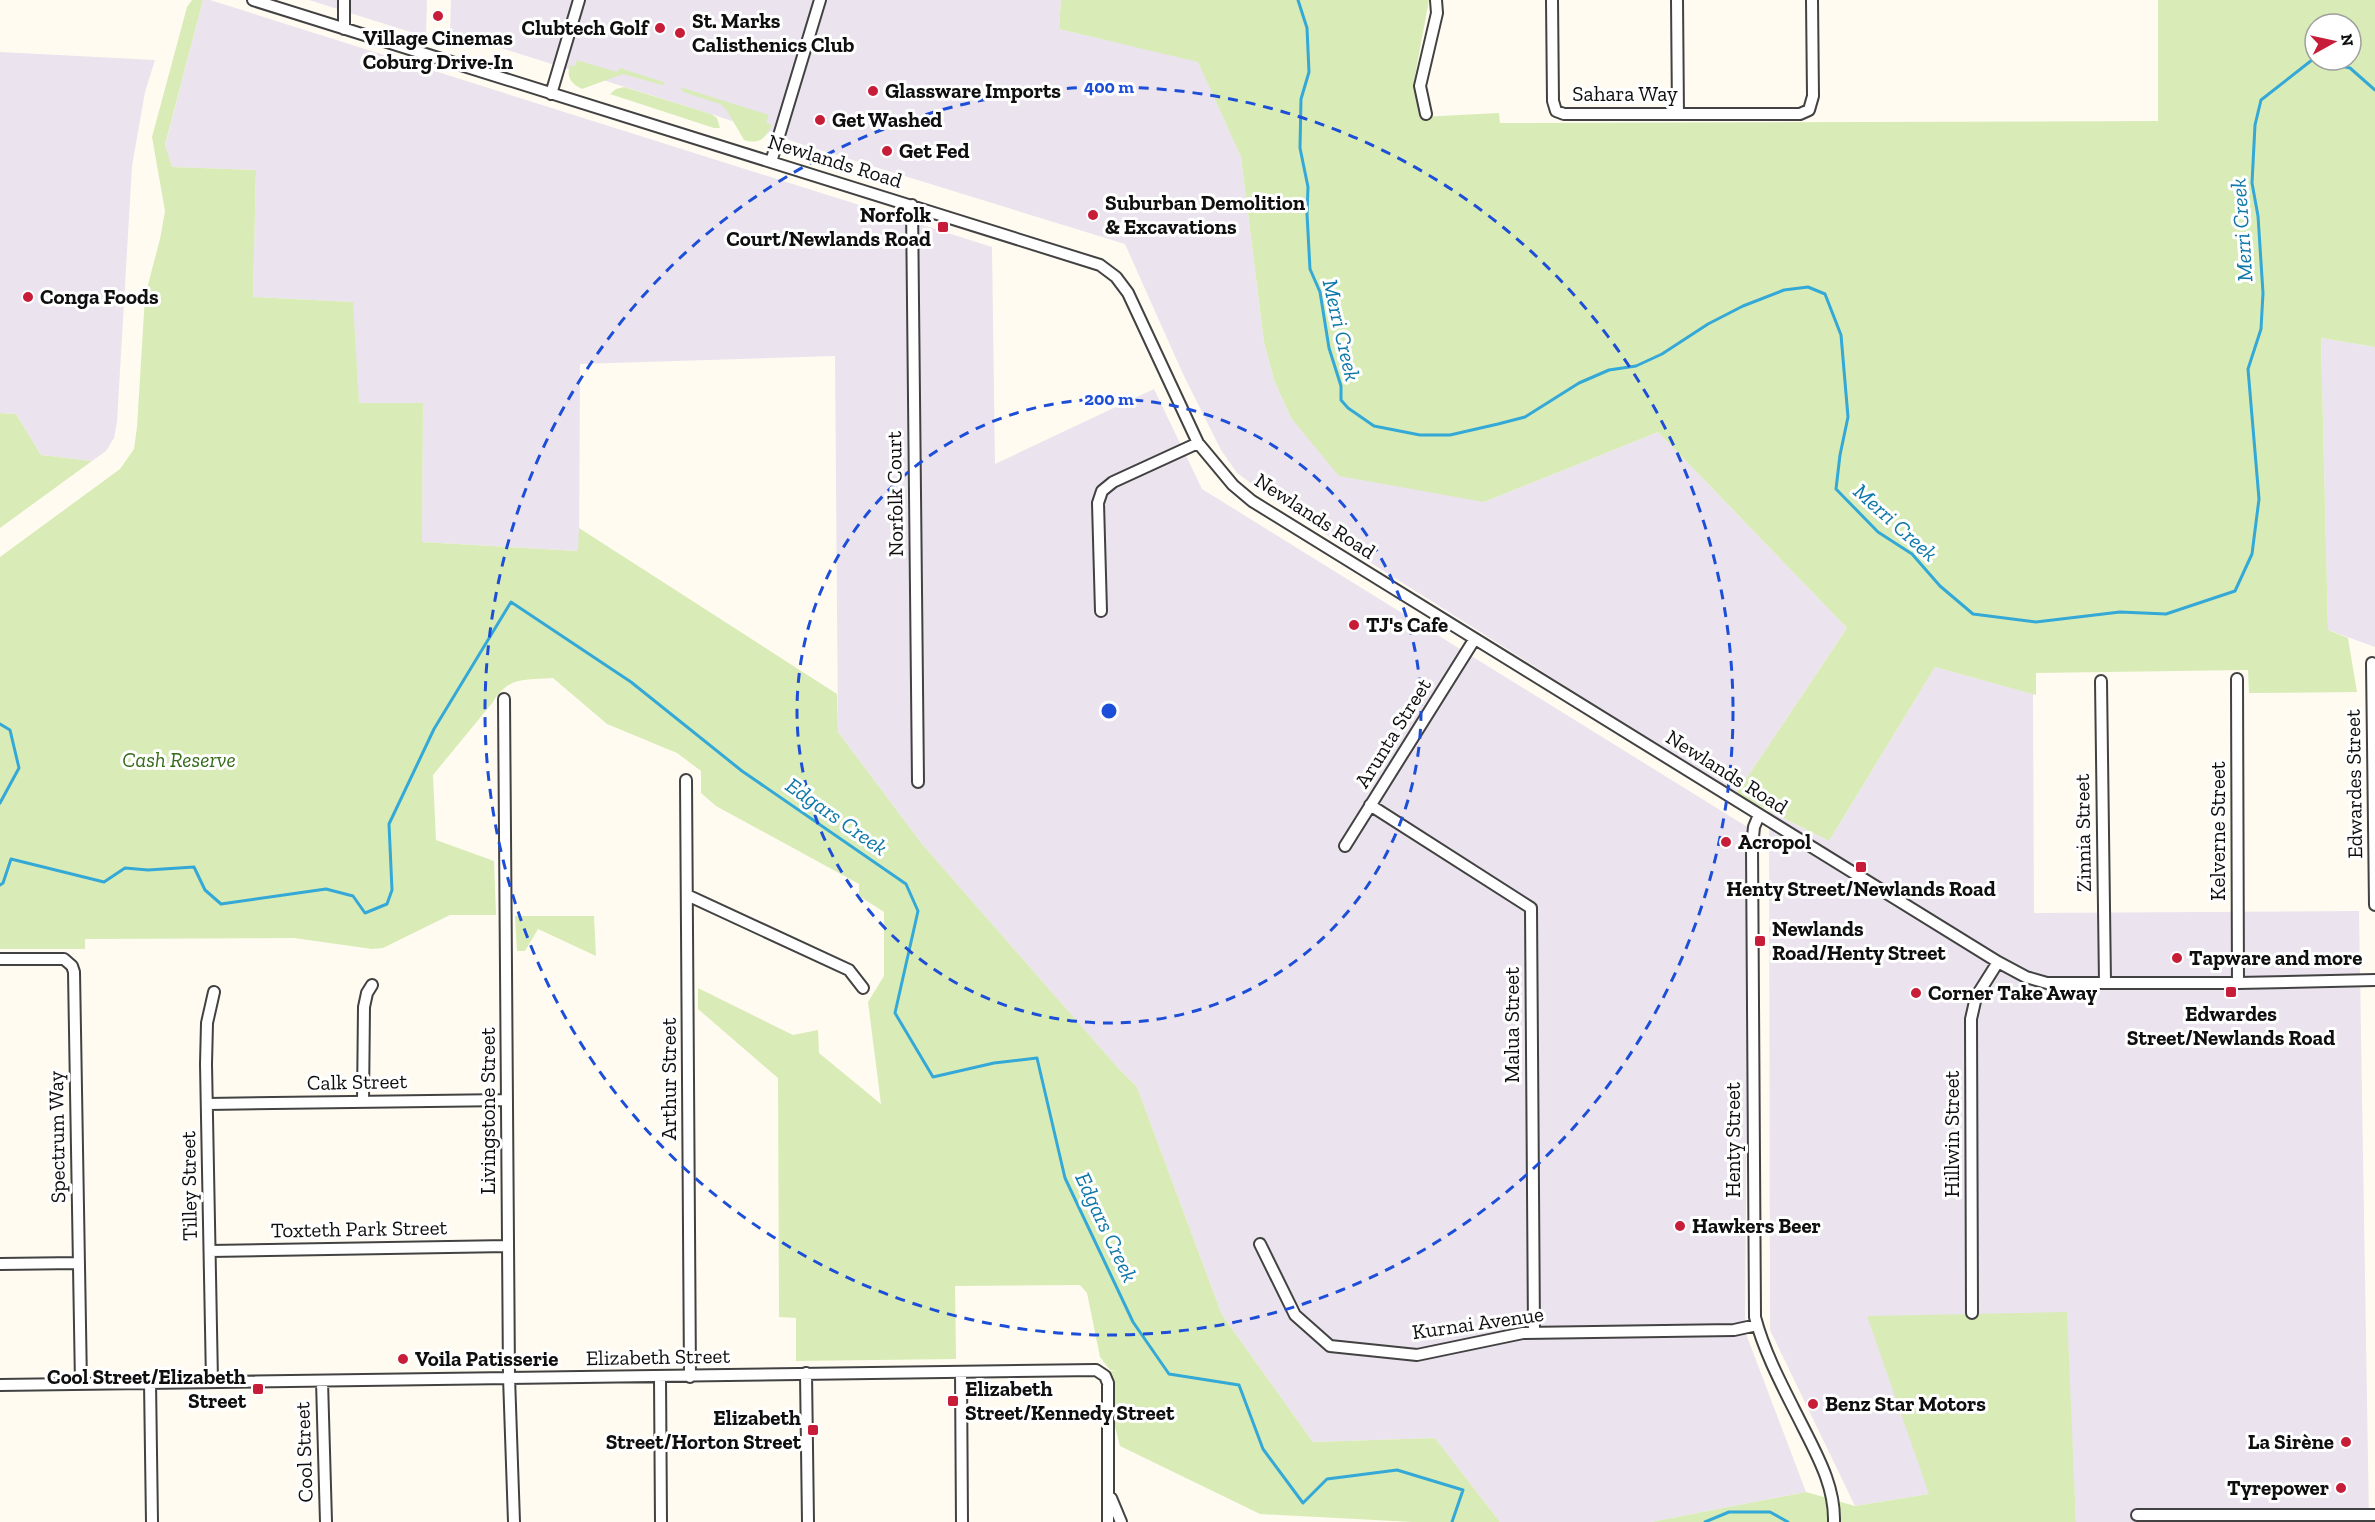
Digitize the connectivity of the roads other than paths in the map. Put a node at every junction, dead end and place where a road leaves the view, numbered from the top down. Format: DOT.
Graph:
graph roads {
  1 [pos="253,0"];
  2 [pos="344,0"];
  3 [pos="579,0"];
  4 [pos="819,0"];
  5 [pos="1436,0"];
  6 [pos="1552,0"];
  7 [pos="1677,0"];
  8 [pos="1812,0"];
  9 [pos="344,29"];
  10 [pos="551,94"];
  11 [pos="1426,114"];
  12 [pos="1678,114"];
  13 [pos="771,162"];
  14 [pos="912,205"];
  15 [pos="1198,443"];
  16 [pos="1101,611"];
  17 [pos="1474,640"];
  18 [pos="2372,663"];
  19 [pos="2237,679"];
  20 [pos="2101,681"];
  21 [pos="504,699"];
  22 [pos="2375,745"];
  23 [pos="686,780"];
  24 [pos="918,782"];
  25 [pos="1371,805"];
  26 [pos="1759,815"];
  27 [pos="1345,846"];
  28 [pos="687,895"];
  29 [pos="2375,905"];
  30 [pos="0,959"];
  31 [pos="1998,962"];
  32 [pos="2375,980"];
  33 [pos="2105,983"];
  34 [pos="2238,983"];
  35 [pos="372,985"];
  36 [pos="863,988"];
  37 [pos="214,992"];
  38 [pos="507,1100"];
  39 [pos="363,1102"];
  40 [pos="207,1104"];
  41 [pos="1260,1244"];
  42 [pos="508,1246"];
  43 [pos="210,1251"];
  44 [pos="78,1263"];
  45 [pos="0,1264"];
  46 [pos="1972,1313"];
  47 [pos="1757,1325"];
  48 [pos="1534,1332"];
  49 [pos="806,1373"];
  50 [pos="961,1373"];
  51 [pos="509,1377"];
  52 [pos="660,1377"];
  53 [pos="690,1377"];
  54 [pos="212,1381"];
  55 [pos="322,1381"];
  56 [pos="150,1382"];
  57 [pos="81,1384"];
  58 [pos="0,1385"];
  59 [pos="1108,1492"];
  60 [pos="2137,1515"];
  61 [pos="2375,1515"];
  62 [pos="1834,1517"];
  63 [pos="152,1522"];
  64 [pos="326,1522"];
  65 [pos="514,1522"];
  66 [pos="661,1522"];
  67 [pos="808,1522"];
  68 [pos="962,1522"];
  69 [pos="1108,1522"];
  70 [pos="1121,1522"];
  1 -- 9 [label="street, Newlands Road"];
  2 -- 9 [label="street"];
  3 -- 10 [label="street"];
  4 -- 13 [label="street"];
  5 -- 11 [label="street"];
  6 -- 12 [label="street, Sahara Way"];
  7 -- 12 [label="street"];
  8 -- 12 [label="street, Sahara Way"];
  9 -- 10 [label="street, Newlands Road"];
  10 -- 13 [label="street, Newlands Road"];
  13 -- 14 [label="street, Newlands Road"];
  14 -- 15 [label="street, Newlands Road"];
  14 -- 24 [label="street, Norfolk Court"];
  15 -- 16 [label="street"];
  15 -- 17 [label="street, Newlands Road"];
  17 -- 25 [label="street, Arunta Street"];
  17 -- 26 [label="street, Newlands Road"];
  18 -- 22 [label="street, Edwardes Street"];
  19 -- 34 [label="street, Kelverne Street"];
  20 -- 33 [label="street, Zinnia Street"];
  21 -- 38 [label="street, Livingstone Street"];
  22 -- 29 [label="street, Edwardes Street"];
  23 -- 28 [label="street, Arthur Street"];
  25 -- 27 [label="street, Arunta Street"];
  25 -- 48 [label="street, Malua Street"];
  26 -- 31 [label="street, Newlands Road"];
  26 -- 47 [label="street, Henty Street"];
  28 -- 36 [label="street"];
  28 -- 53 [label="street, Arthur Street"];
  30 -- 44 [label="street, Spectrum Way"];
  31 -- 33 [label="street, Newlands Road"];
  31 -- 46 [label="street, Hillwin Street"];
  32 -- 34 [label="street, Newlands Road"];
  33 -- 34 [label="street, Newlands Road"];
  35 -- 39 [label="street"];
  37 -- 40 [label="street, Tilley Street"];
  38 -- 39 [label="street, Calk Street"];
  38 -- 42 [label="street, Livingstone Street"];
  39 -- 40 [label="street, Calk Street"];
  40 -- 43 [label="street, Tilley Street"];
  41 -- 48 [label="street, Kurnai Avenue"];
  42 -- 43 [label="street, Toxteth Park Street"];
  42 -- 51 [label="street, Livingstone Street"];
  43 -- 54 [label="street, Tilley Street"];
  44 -- 45 [label="street"];
  44 -- 57 [label="street, Spectrum Way"];
  47 -- 48 [label="street, Kurnai Avenue"];
  47 -- 62 [label="street, Henty Street"];
  49 -- 50 [label="street, Elizabeth Street"];
  49 -- 53 [label="street, Elizabeth Street"];
  49 -- 67 [label="street"];
  50 -- 59 [label="street, Elizabeth Street"];
  50 -- 68 [label="street"];
  51 -- 52 [label="street, Elizabeth Street"];
  51 -- 55 [label="street, Elizabeth Street"];
  51 -- 65 [label="street, Livingstone Street"];
  52 -- 53 [label="street, Elizabeth Street"];
  52 -- 66 [label="street"];
  54 -- 55 [label="street, Elizabeth Street"];
  54 -- 56 [label="street, Elizabeth Street"];
  55 -- 64 [label="street, Cool Street"];
  56 -- 57 [label="street, Elizabeth Street"];
  56 -- 63 [label="street"];
  57 -- 58 [label="street, Elizabeth Street"];
  59 -- 69 [label="street"];
  59 -- 70 [label="street"];
  60 -- 61 [label="street"];
}
